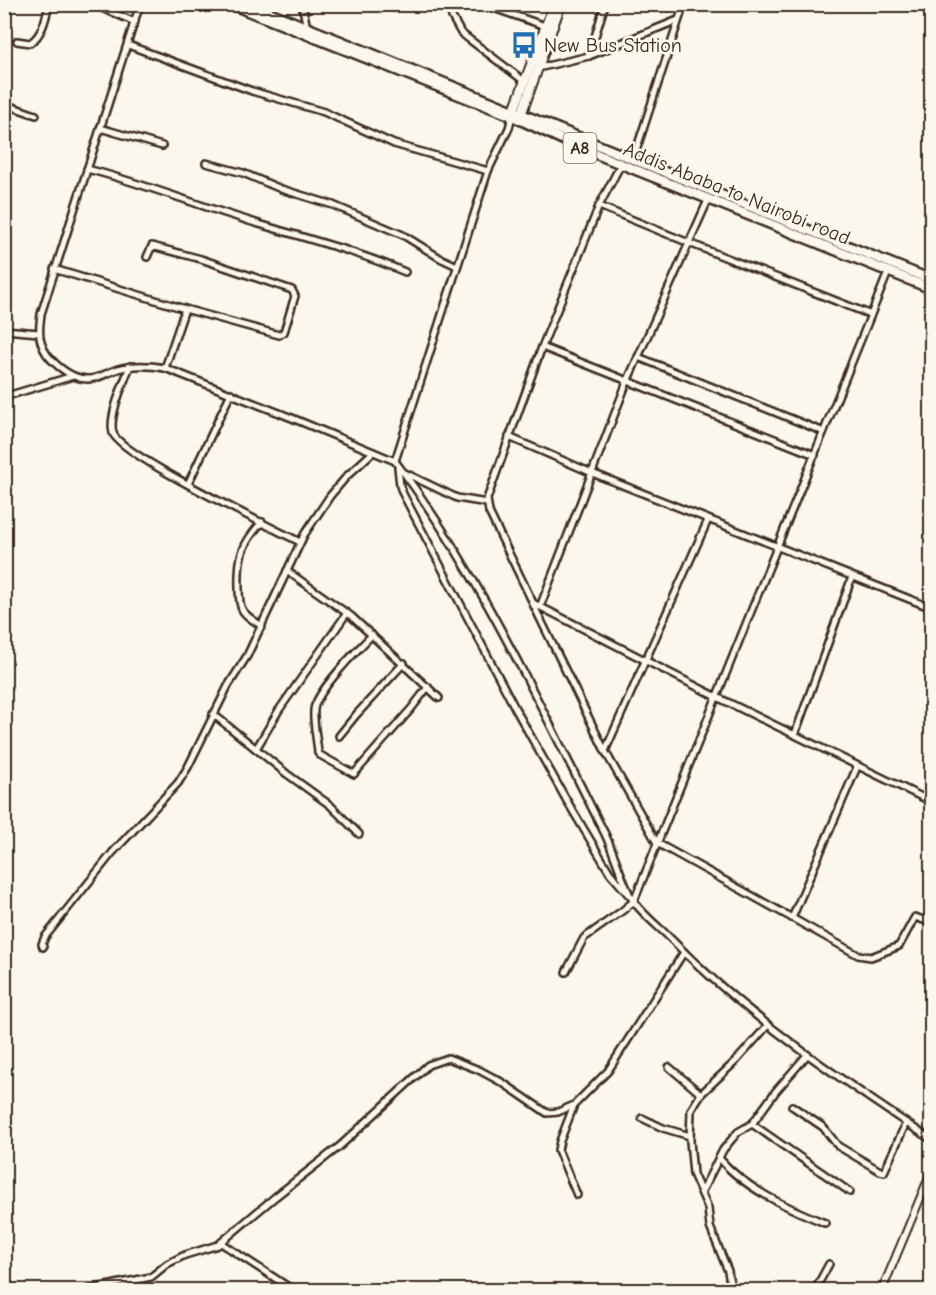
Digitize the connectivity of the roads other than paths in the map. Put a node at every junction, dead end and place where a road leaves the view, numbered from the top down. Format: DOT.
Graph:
graph roads {
  1 [pos="49,4"];
  2 [pos="92,4"];
  3 [pos="140,4"];
  4 [pos="230,4"];
  5 [pos="249,4"];
  6 [pos="302,4"];
  7 [pos="449,4"];
  8 [pos="482,4"];
  9 [pos="554,4"];
  10 [pos="561,4"];
  11 [pos="605,4"];
  12 [pos="710,4"];
  13 [pos="681,5"];
  14 [pos="678,20"];
  15 [pos="135,22"];
  16 [pos="549,27"];
  17 [pos="307,28"];
  18 [pos="17,41"];
  19 [pos="128,45"];
  20 [pos="589,56"];
  21 [pos="538,68"];
  22 [pos="524,81"];
  23 [pos="4,104"];
  24 [pos="36,115"];
  25 [pos="517,115"];
  26 [pos="100,128"];
  27 [pos="162,146"];
  28 [pos="633,160"];
  29 [pos="206,164"];
  30 [pos="621,164"];
  31 [pos="87,169"];
  32 [pos="488,171"];
  33 [pos="710,195"];
  34 [pos="599,206"];
  35 [pos="689,243"];
  36 [pos="147,257"];
  37 [pos="457,266"];
  38 [pos="890,267"];
  39 [pos="54,269"];
  40 [pos="405,272"];
  41 [pos="932,280"];
  42 [pos="932,289"];
  43 [pos="185,309"];
  44 [pos="869,314"];
  45 [pos="4,330"];
  46 [pos="39,333"];
  47 [pos="542,347"];
  48 [pos="638,357"];
  49 [pos="130,366"];
  50 [pos="165,368"];
  51 [pos="73,376"];
  52 [pos="627,382"];
  53 [pos="231,393"];
  54 [pos="4,398"];
  55 [pos="824,432"];
  56 [pos="509,437"];
  57 [pos="374,452"];
  58 [pos="815,455"];
  59 [pos="396,463"];
  60 [pos="402,471"];
  61 [pos="592,473"];
  62 [pos="188,484"];
  63 [pos="487,503"];
  64 [pos="708,520"];
  65 [pos="262,522"];
  66 [pos="300,542"];
  67 [pos="777,547"];
  68 [pos="286,571"];
  69 [pos="852,577"];
  70 [pos="533,603"];
  71 [pos="540,608"];
  72 [pos="932,608"];
  73 [pos="347,613"];
  74 [pos="262,626"];
  75 [pos="372,635"];
  76 [pos="646,661"];
  77 [pos="404,663"];
  78 [pos="428,687"];
  79 [pos="717,697"];
  80 [pos="439,698"];
  81 [pos="213,714"];
  82 [pos="795,734"];
  83 [pos="339,736"];
  84 [pos="256,749"];
  85 [pos="605,751"];
  86 [pos="857,767"];
  87 [pos="932,802"];
  88 [pos="359,834"];
  89 [pos="657,843"];
  90 [pos="633,899"];
  91 [pos="792,918"];
  92 [pos="932,923"];
  93 [pos="44,947"];
  94 [pos="684,952"];
  95 [pos="566,972"];
  96 [pos="768,1025"];
  97 [pos="807,1055"];
  98 [pos="669,1066"];
  99 [pos="701,1094"];
  100 [pos="574,1105"];
  101 [pos="792,1106"];
  102 [pos="642,1118"];
  103 [pos="906,1123"];
  104 [pos="752,1124"];
  105 [pos="690,1136"];
  106 [pos="932,1140"];
  107 [pos="719,1158"];
  108 [pos="932,1170"];
  109 [pos="702,1191"];
  110 [pos="850,1192"];
  111 [pos="577,1195"];
  112 [pos="825,1223"];
  113 [pos="221,1243"];
  114 [pos="829,1264"];
  115 [pos="86,1290"];
  116 [pos="293,1290"];
  117 [pos="730,1290"];
  118 [pos="815,1290"];
  119 [pos="882,1290"];
  1 -- 18 [label="street"];
  2 -- 15 [label="street"];
  3 -- 15 [label="street"];
  4 -- 25 [label="highway, Addis Ababa to Nairobi road / A8"];
  5 -- 17 [label="highway, Addis Ababa to Nairobi road / A8"];
  6 -- 17 [label="street"];
  7 -- 22 [label="street"];
  8 -- 16 [label="street"];
  9 -- 16 [label="main road"];
  10 -- 16 [label="main road"];
  11 -- 20 [label="street"];
  12 -- 13 [label="street"];
  13 -- 14 [label="street"];
  14 -- 20 [label="street"];
  14 -- 28 [label="street"];
  15 -- 19 [label="street"];
  16 -- 21 [label="main road"];
  16 -- 22 [label="main road"];
  17 -- 25 [label="highway, Addis Ababa to Nairobi road / A8"];
  19 -- 26 [label="street"];
  19 -- 32 [label="street"];
  20 -- 21 [label="street"];
  21 -- 25 [label="main road"];
  22 -- 25 [label="main road"];
  23 -- 24 [label="street"];
  25 -- 28 [label="highway, Addis Ababa to Nairobi road / A8"];
  25 -- 30 [label="highway, Addis Ababa to Nairobi road / A8"];
  25 -- 32 [label="street"];
  26 -- 27 [label="street"];
  26 -- 31 [label="street"];
  28 -- 30 [label="street"];
  28 -- 33 [label="highway, Addis Ababa to Nairobi road / A8"];
  29 -- 37 [label="street"];
  30 -- 33 [label="highway, Addis Ababa to Nairobi road / A8"];
  30 -- 34 [label="street"];
  31 -- 39 [label="street"];
  31 -- 40 [label="street"];
  32 -- 37 [label="street"];
  33 -- 35 [label="street"];
  33 -- 38 [label="highway, Addis Ababa to Nairobi road / A8"];
  34 -- 35 [label="street"];
  34 -- 47 [label="street"];
  35 -- 44 [label="street"];
  35 -- 48 [label="street"];
  36 -- 43 [label="street"];
  37 -- 59 [label="street"];
  38 -- 41 [label="highway, Addis Ababa to Nairobi road / A8"];
  38 -- 42 [label="highway, Addis Ababa to Nairobi road / A8"];
  38 -- 44 [label="street"];
  39 -- 43 [label="street"];
  39 -- 46 [label="street"];
  43 -- 50 [label="street"];
  44 -- 55 [label="street"];
  45 -- 46 [label="street"];
  46 -- 51 [label="street"];
  47 -- 52 [label="street"];
  47 -- 56 [label="street"];
  48 -- 52 [label="street"];
  48 -- 55 [label="street"];
  49 -- 50 [label="street"];
  49 -- 51 [label="street"];
  49 -- 62 [label="street"];
  50 -- 53 [label="street"];
  51 -- 54 [label="street"];
  52 -- 58 [label="street"];
  52 -- 61 [label="street"];
  53 -- 57 [label="street"];
  53 -- 62 [label="street"];
  55 -- 58 [label="street"];
  56 -- 61 [label="street"];
  56 -- 63 [label="street"];
  57 -- 59 [label="street"];
  57 -- 66 [label="street"];
  58 -- 67 [label="street"];
  59 -- 60 [label="street"];
  59 -- 90 [label="street"];
  60 -- 63 [label="street"];
  60 -- 90 [label="street"];
  61 -- 64 [label="street"];
  61 -- 71 [label="street"];
  62 -- 65 [label="street"];
  63 -- 70 [label="street"];
  64 -- 67 [label="street"];
  64 -- 76 [label="street"];
  65 -- 66 [label="street"];
  65 -- 74 [label="street"];
  66 -- 68 [label="street"];
  67 -- 69 [label="street"];
  67 -- 79 [label="street"];
  68 -- 73 [label="street"];
  68 -- 74 [label="street"];
  69 -- 72 [label="street"];
  69 -- 82 [label="street"];
  70 -- 71 [label="street"];
  70 -- 85 [label="street"];
  71 -- 76 [label="street"];
  73 -- 75 [label="street"];
  73 -- 84 [label="street"];
  74 -- 81 [label="street"];
  75 -- 77 [label="street"];
  75 -- 78 [label="street"];
  76 -- 79 [label="street"];
  76 -- 85 [label="street"];
  77 -- 78 [label="street"];
  77 -- 83 [label="street"];
  78 -- 80 [label="street"];
  79 -- 82 [label="street"];
  79 -- 89 [label="street"];
  81 -- 84 [label="street"];
  81 -- 93 [label="street"];
  82 -- 86 [label="street"];
  84 -- 88 [label="street"];
  85 -- 89 [label="street"];
  86 -- 87 [label="street"];
  86 -- 91 [label="street"];
  89 -- 90 [label="street"];
  89 -- 91 [label="street"];
  90 -- 94 [label="street"];
  90 -- 95 [label="street"];
  91 -- 92 [label="street"];
  94 -- 96 [label="street"];
  94 -- 100 [label="street"];
  96 -- 97 [label="street"];
  96 -- 99 [label="street"];
  97 -- 103 [label="street"];
  97 -- 104 [label="street"];
  98 -- 99 [label="street"];
  99 -- 105 [label="street"];
  100 -- 111 [label="street"];
  100 -- 113 [label="street"];
  101 -- 103 [label="street"];
  102 -- 105 [label="street"];
  103 -- 106 [label="street"];
  104 -- 107 [label="street"];
  104 -- 110 [label="street"];
  105 -- 109 [label="street"];
  107 -- 109 [label="street"];
  107 -- 112 [label="street"];
  108 -- 119 [label="street"];
  109 -- 117 [label="street"];
  113 -- 115 [label="street"];
  113 -- 116 [label="street"];
  114 -- 118 [label="street"];
}
